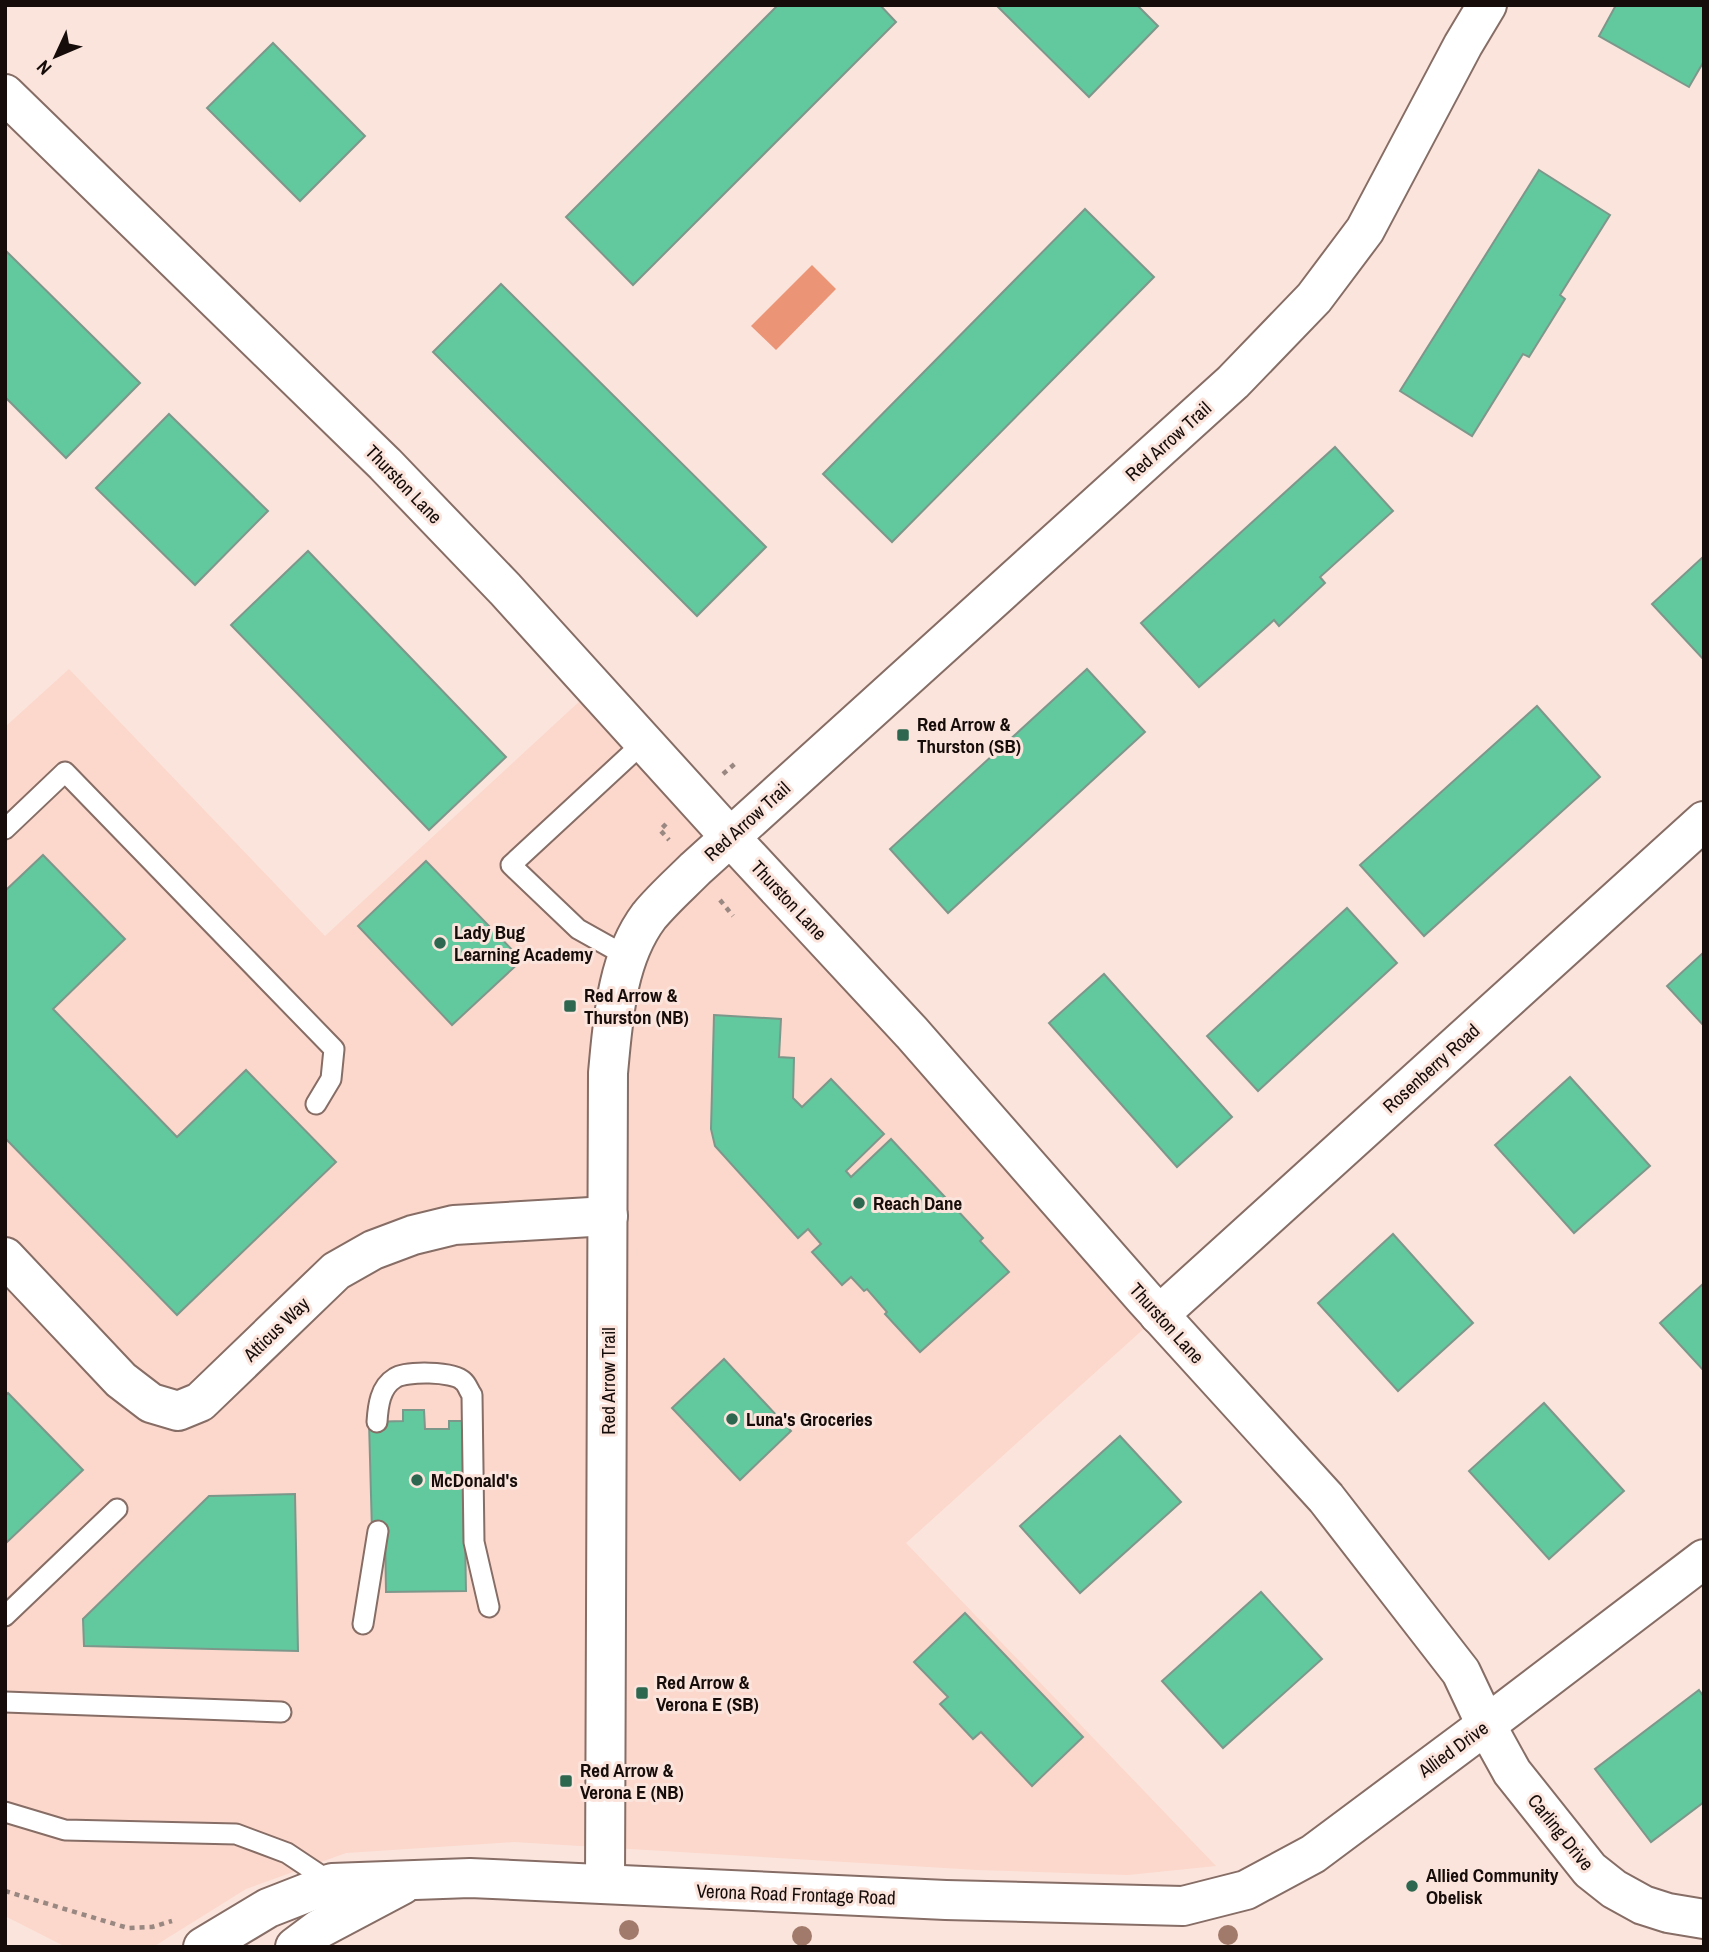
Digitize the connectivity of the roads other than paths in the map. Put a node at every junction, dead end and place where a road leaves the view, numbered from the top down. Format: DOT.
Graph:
graph roads {
  1 [pos="1487,5"];
  2 [pos="5,94"];
  3 [pos="644,742"];
  4 [pos="1704,821"];
  5 [pos="5,829"];
  6 [pos="730,837"];
  7 [pos="628,957"];
  8 [pos="316,1104"];
  9 [pos="608,1216"];
  10 [pos="5,1256"];
  11 [pos="1159,1315"];
  12 [pos="377,1422"];
  13 [pos="117,1509"];
  14 [pos="379,1531"];
  15 [pos="1704,1559"];
  16 [pos="489,1607"];
  17 [pos="5,1616"];
  18 [pos="363,1624"];
  19 [pos="5,1702"];
  20 [pos="281,1712"];
  21 [pos="1486,1725"];
  22 [pos="5,1812"];
  23 [pos="408,1881"];
  24 [pos="332,1883"];
  25 [pos="605,1884"];
  26 [pos="1183,1906"];
  27 [pos="1704,1919"];
  28 [pos="203,1947"];
  29 [pos="295,1947"];
  1 -- 6 [label="street, Red Arrow Trail"];
  2 -- 3 [label="street, Thurston Lane"];
  3 -- 6 [label="street, Thurston Lane"];
  3 -- 7 [label="lane"];
  4 -- 11 [label="street, Rosenberry Road"];
  5 -- 8 [label="lane"];
  6 -- 7 [label="street, Red Arrow Trail"];
  6 -- 11 [label="street, Thurston Lane"];
  7 -- 9 [label="street, Red Arrow Trail"];
  9 -- 10 [label="street, Atticus Way"];
  9 -- 25 [label="street, Red Arrow Trail"];
  11 -- 21 [label="street, Thurston Lane"];
  12 -- 16 [label="lane"];
  13 -- 17 [label="lane"];
  14 -- 18 [label="lane"];
  15 -- 21 [label="street, Allied Drive"];
  19 -- 20 [label="lane"];
  21 -- 26 [label="street, Allied Drive"];
  21 -- 27 [label="street, Carling Drive"];
  22 -- 24 [label="lane"];
  23 -- 24 [label="street, Verona Road Frontage Road"];
  23 -- 25 [label="street, Verona Road Frontage Road"];
  23 -- 29 [label="street, Verona Road Frontage Road"];
  24 -- 28 [label="street, Verona Road Frontage Road"];
  25 -- 26 [label="street, Verona Road Frontage Road"];
}
